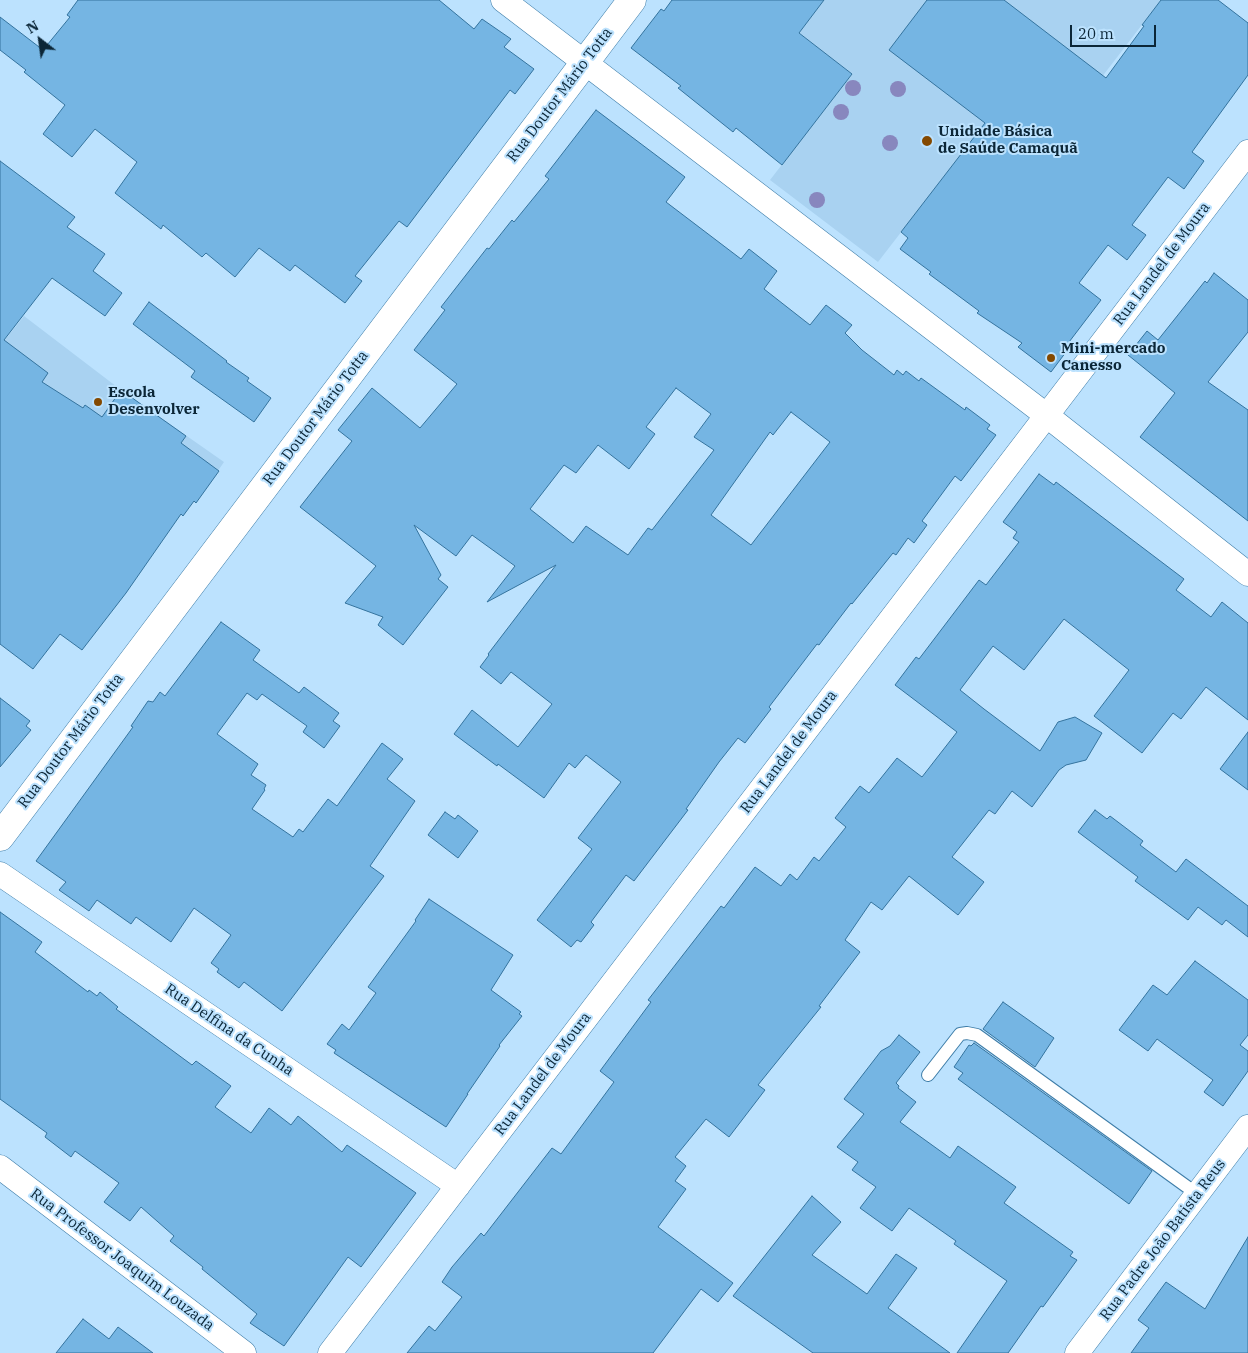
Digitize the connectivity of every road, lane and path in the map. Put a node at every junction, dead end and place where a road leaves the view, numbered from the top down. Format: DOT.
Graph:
graph roads {
  1 [pos="503,0"];
  2 [pos="632,0"];
  3 [pos="584,62"];
  4 [pos="1248,152"];
  5 [pos="1046,415"];
  6 [pos="1248,574"];
  7 [pos="3,826"];
  8 [pos="0,874"];
  9 [pos="928,1075"];
  10 [pos="1248,1127"];
  11 [pos="0,1167"];
  12 [pos="458,1186"];
  13 [pos="1197,1194"];
  14 [pos="244,1353"];
  15 [pos="330,1353"];
  16 [pos="1077,1353"];
  1 -- 3 [label="street"];
  2 -- 3 [label="street, Rua Doutor Mário Totta"];
  3 -- 5 [label="street"];
  3 -- 7 [label="street, Rua Doutor Mário Totta"];
  4 -- 5 [label="street, Rua Landel de Moura"];
  5 -- 6 [label="street"];
  5 -- 12 [label="street, Rua Landel de Moura"];
  8 -- 12 [label="street, Rua Delfina da Cunha"];
  9 -- 13 [label="lane"];
  10 -- 13 [label="street, Rua Padre João Batista Reus"];
  11 -- 14 [label="street, Rua Professor Joaquim Louzada"];
  12 -- 15 [label="street, Rua Landel de Moura"];
  13 -- 16 [label="street, Rua Padre João Batista Reus"];
}
